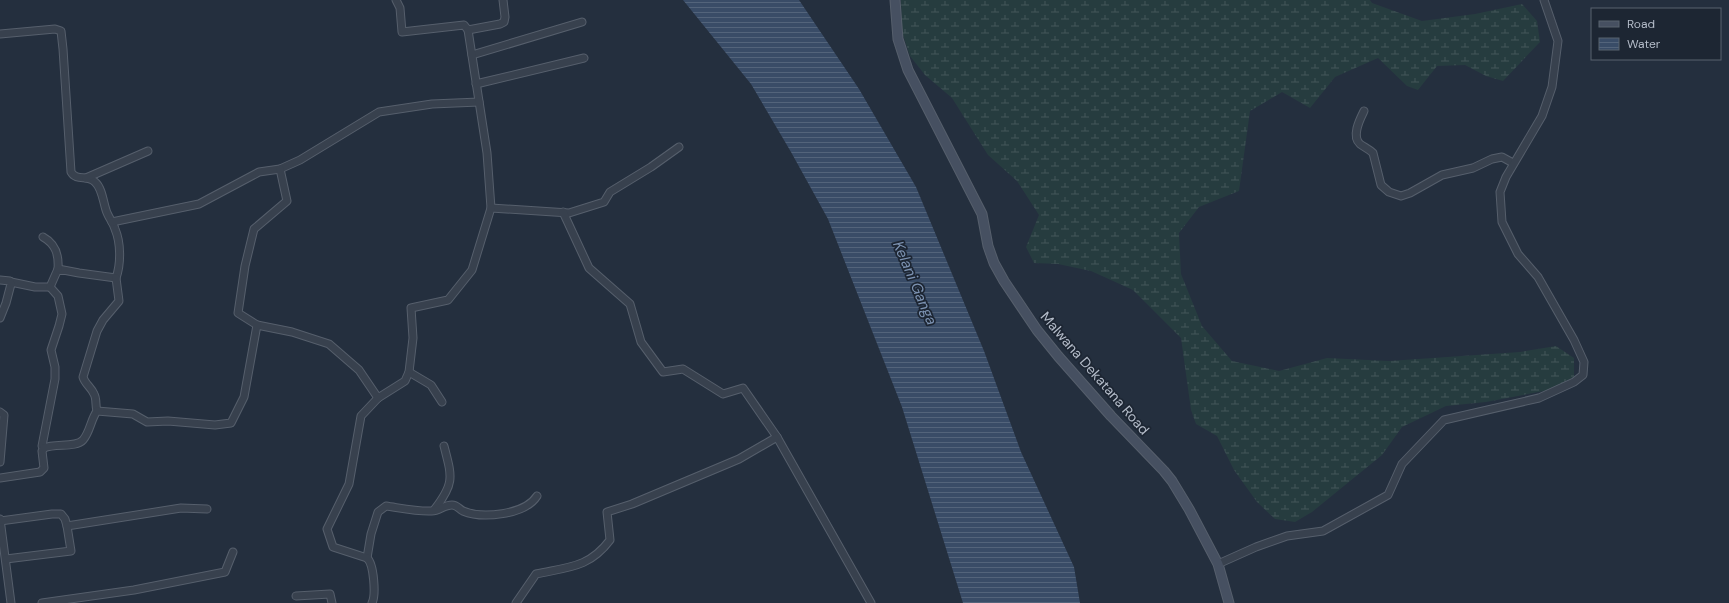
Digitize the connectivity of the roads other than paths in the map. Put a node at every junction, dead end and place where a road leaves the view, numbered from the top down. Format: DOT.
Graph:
graph roads {
  1 [pos="396,0"];
  2 [pos="503,0"];
  3 [pos="895,0"];
  4 [pos="1544,0"];
  5 [pos="582,22"];
  6 [pos="468,30"];
  7 [pos="0,34"];
  8 [pos="472,55"];
  9 [pos="584,58"];
  10 [pos="476,84"];
  11 [pos="479,102"];
  12 [pos="1364,111"];
  13 [pos="679,147"];
  14 [pos="148,151"];
  15 [pos="1514,163"];
  16 [pos="280,169"];
  17 [pos="86,178"];
  18 [pos="490,208"];
  19 [pos="563,212"];
  20 [pos="112,222"];
  21 [pos="42,237"];
  22 [pos="58,269"];
  23 [pos="116,278"];
  24 [pos="0,280"];
  25 [pos="11,282"];
  26 [pos="50,287"];
  27 [pos="0,318"];
  28 [pos="257,325"];
  29 [pos="409,372"];
  30 [pos="378,398"];
  31 [pos="442,402"];
  32 [pos="97,411"];
  33 [pos="0,412"];
  34 [pos="777,437"];
  35 [pos="444,446"];
  36 [pos="44,448"];
  37 [pos="0,462"];
  38 [pos="0,478"];
  39 [pos="536,496"];
  40 [pos="207,509"];
  41 [pos="433,511"];
  42 [pos="0,520"];
  43 [pos="67,526"];
  44 [pos="234,552"];
  45 [pos="367,558"];
  46 [pos="6,559"];
  47 [pos="1218,564"];
  48 [pos="296,596"];
  49 [pos="11,603"];
  50 [pos="42,603"];
  51 [pos="332,603"];
  52 [pos="372,603"];
  53 [pos="516,603"];
  54 [pos="871,603"];
  55 [pos="1229,603"];
  1 -- 6 [label="street"];
  2 -- 6 [label="street"];
  3 -- 47 [label="main road, Malwana Dekatana Road"];
  4 -- 15 [label="street"];
  5 -- 8 [label="street"];
  6 -- 8 [label="street"];
  7 -- 17 [label="street"];
  8 -- 10 [label="street"];
  9 -- 10 [label="street"];
  10 -- 11 [label="street"];
  11 -- 16 [label="street"];
  11 -- 18 [label="street"];
  12 -- 15 [label="street"];
  13 -- 19 [label="street"];
  14 -- 17 [label="street"];
  15 -- 47 [label="street"];
  16 -- 20 [label="street"];
  16 -- 28 [label="street"];
  17 -- 20 [label="street"];
  18 -- 19 [label="street"];
  18 -- 29 [label="street"];
  19 -- 34 [label="street"];
  20 -- 23 [label="street"];
  21 -- 22 [label="street"];
  22 -- 23 [label="street"];
  22 -- 26 [label="street"];
  23 -- 32 [label="street"];
  24 -- 25 [label="street"];
  25 -- 26 [label="street"];
  25 -- 27 [label="street"];
  26 -- 36 [label="street"];
  28 -- 30 [label="street"];
  28 -- 32 [label="street"];
  29 -- 30 [label="street"];
  29 -- 31 [label="street"];
  30 -- 45 [label="street"];
  32 -- 36 [label="street"];
  33 -- 37 [label="street"];
  34 -- 53 [label="street"];
  34 -- 54 [label="street"];
  35 -- 41 [label="street"];
  36 -- 38 [label="street"];
  39 -- 41 [label="street"];
  40 -- 43 [label="street"];
  41 -- 45 [label="street"];
  42 -- 43 [label="street"];
  42 -- 46 [label="street"];
  43 -- 46 [label="street"];
  44 -- 50 [label="street"];
  45 -- 52 [label="street"];
  46 -- 49 [label="street"];
  47 -- 55 [label="main road, Malwana Dekatana Road"];
  48 -- 51 [label="street"];
}
